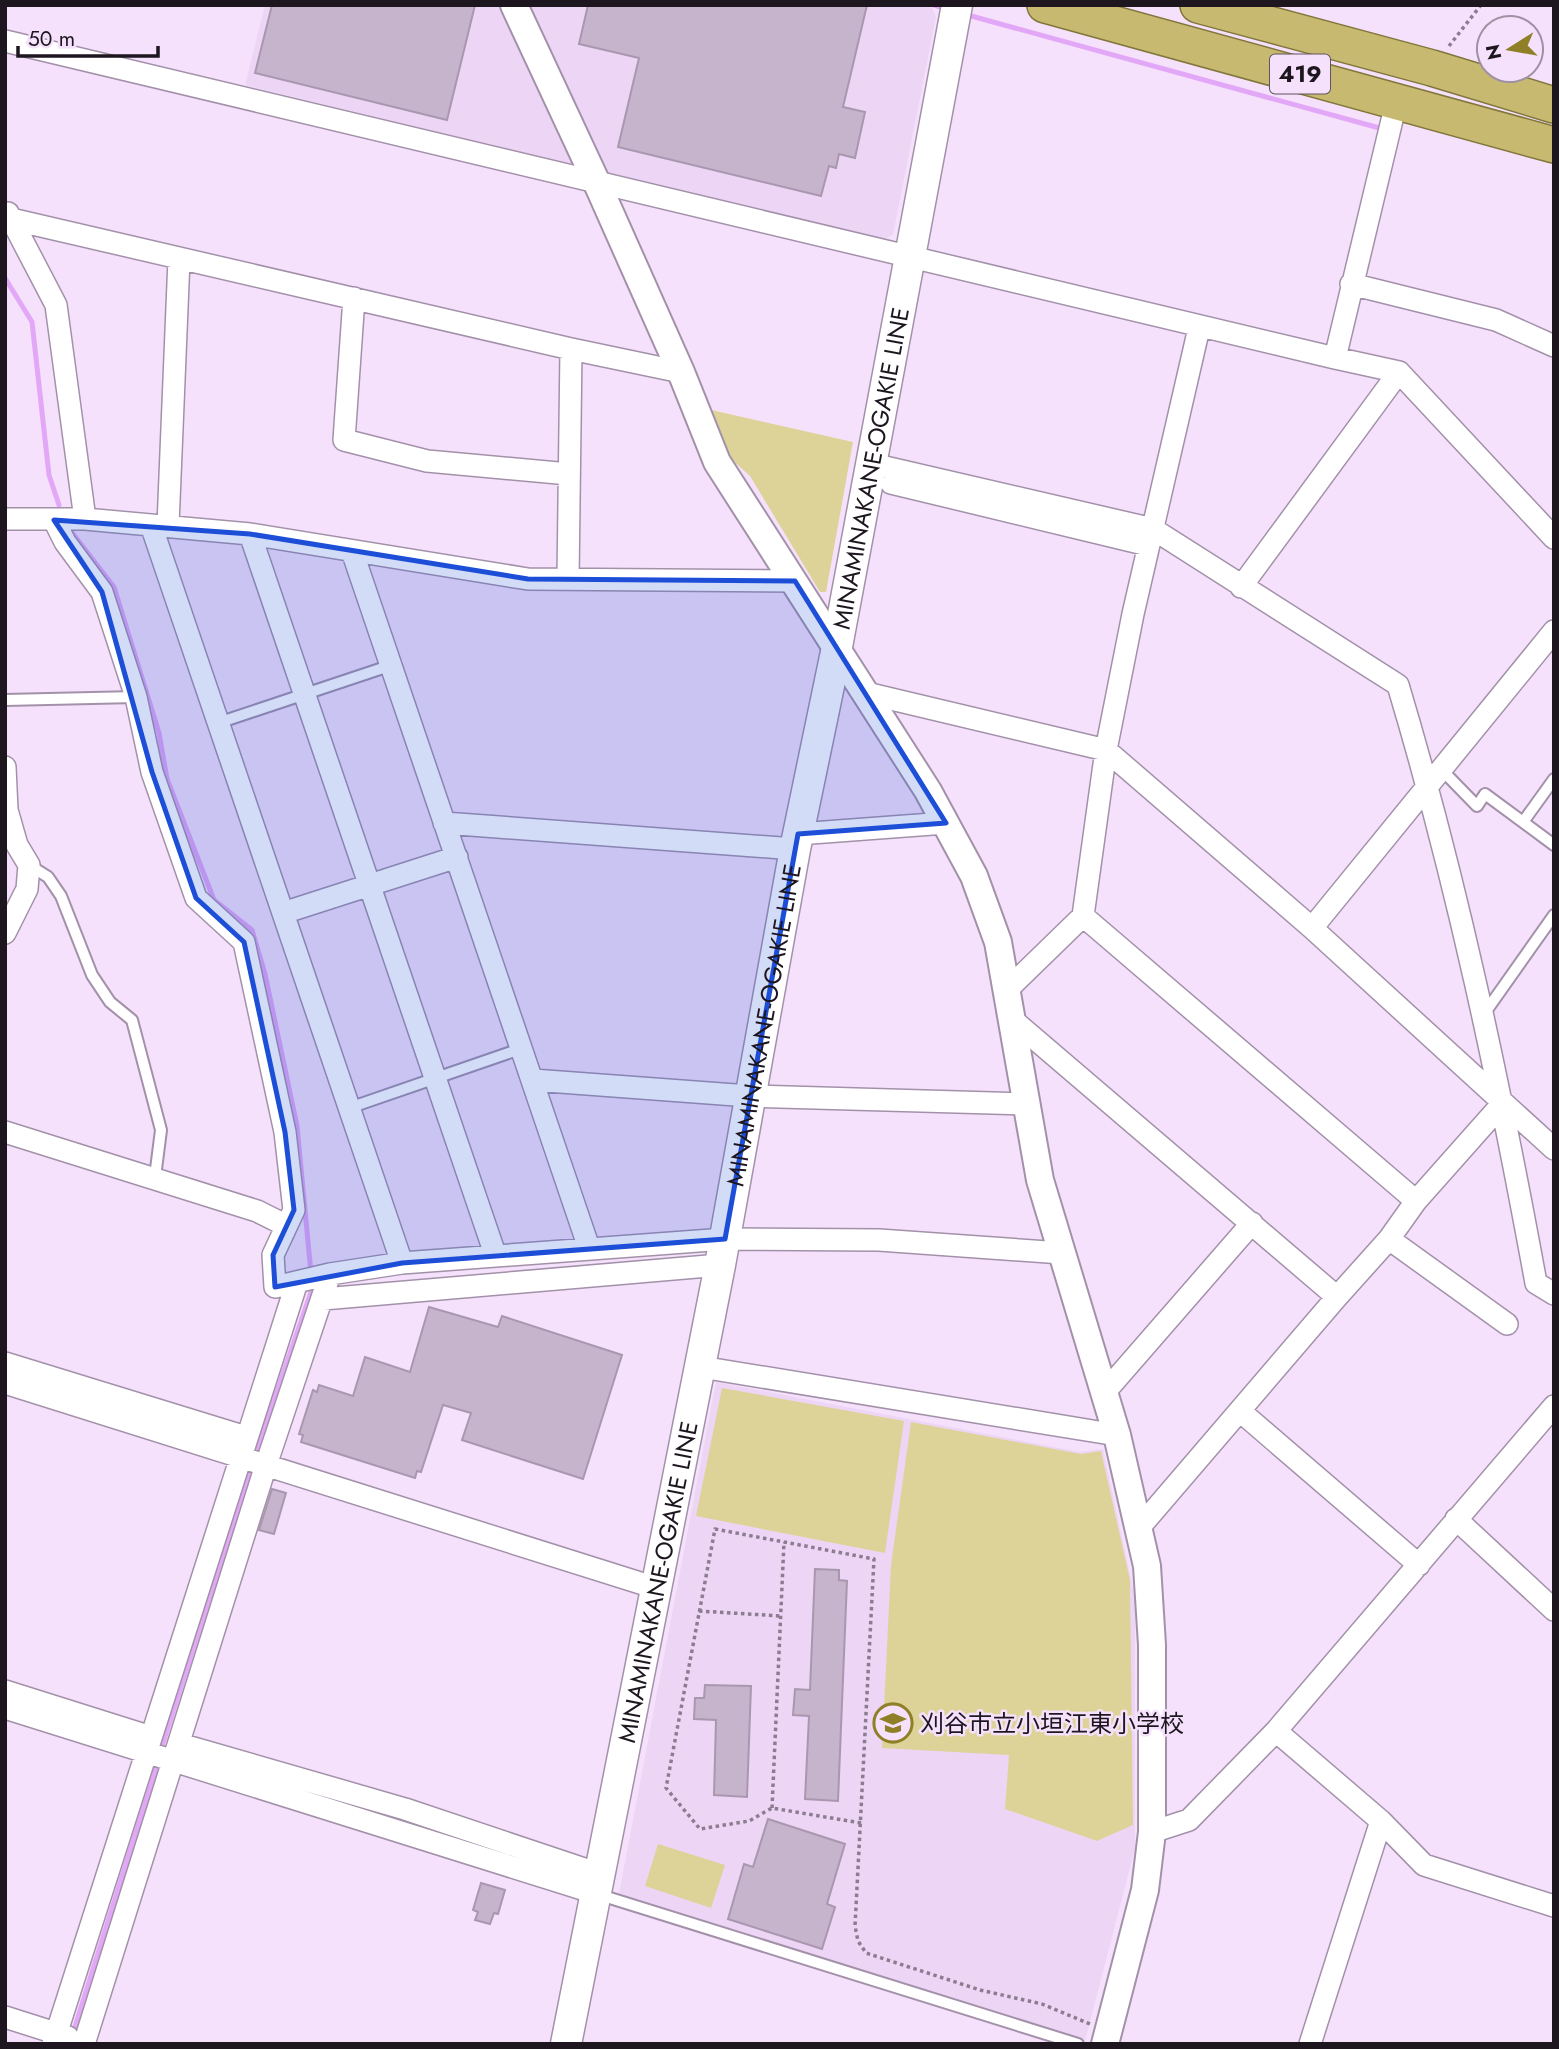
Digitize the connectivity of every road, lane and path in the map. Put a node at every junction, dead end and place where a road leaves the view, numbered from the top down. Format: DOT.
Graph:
graph roads {
  1 [pos="514,5"];
  2 [pos="957,5"];
  3 [pos="1045,5"];
  4 [pos="1198,5"];
  5 [pos="5,41"];
  6 [pos="1554,105"];
  7 [pos="1392,120"];
  8 [pos="1554,145"];
  9 [pos="596,181"];
  10 [pos="8,214"];
  11 [pos="910,257"];
  12 [pos="179,259"];
  13 [pos="1351,284"];
  14 [pos="355,298"];
  15 [pos="1199,328"];
  16 [pos="1554,346"];
  17 [pos="570,349"];
  18 [pos="1335,358"];
  19 [pos="681,372"];
  20 [pos="1399,372"];
  21 [pos="870,471"];
  22 [pos="569,474"];
  23 [pos="5,519"];
  24 [pos="85,519"];
  25 [pos="54,520"];
  26 [pos="159,525"];
  27 [pos="250,534"];
  28 [pos="1151,537"];
  29 [pos="1554,538"];
  30 [pos="352,551"];
  31 [pos="568,579"];
  32 [pos="795,581"];
  33 [pos="1241,587"];
  34 [pos="1554,631"];
  35 [pos="836,652"];
  36 [pos="392,665"];
  37 [pos="306,692"];
  38 [pos="866,693"];
  39 [pos="136,697"];
  40 [pos="5,700"];
  41 [pos="218,723"];
  42 [pos="1105,750"];
  43 [pos="5,770"];
  44 [pos="1434,777"];
  45 [pos="1554,779"];
  46 [pos="1522,822"];
  47 [pos="444,823"];
  48 [pos="946,823"];
  49 [pos="796,841"];
  50 [pos="1554,845"];
  51 [pos="457,856"];
  52 [pos="29,865"];
  53 [pos="371,886"];
  54 [pos="283,913"];
  55 [pos="1554,915"];
  56 [pos="1083,916"];
  57 [pos="1312,928"];
  58 [pos="5,933"];
  59 [pos="1008,989"];
  60 [pos="1484,1014"];
  61 [pos="1014,1021"];
  62 [pos="523,1048"];
  63 [pos="436,1078"];
  64 [pos="533,1080"];
  65 [pos="749,1096"];
  66 [pos="1503,1102"];
  67 [pos="1027,1104"];
  68 [pos="349,1108"];
  69 [pos="5,1132"];
  70 [pos="1554,1149"];
  71 [pos="155,1177"];
  72 [pos="1416,1201"];
  73 [pos="1252,1223"];
  74 [pos="285,1225"];
  75 [pos="1389,1239"];
  76 [pos="589,1248"];
  77 [pos="723,1252"];
  78 [pos="1062,1252"];
  79 [pos="495,1254"];
  80 [pos="402,1263"];
  81 [pos="327,1275"];
  82 [pos="298,1282"];
  83 [pos="1554,1294"];
  84 [pos="1337,1297"];
  85 [pos="323,1299"];
  86 [pos="1507,1324"];
  87 [pos="5,1363"];
  88 [pos="701,1367"];
  89 [pos="5,1383"];
  90 [pos="1104,1393"];
  91 [pos="1554,1406"];
  92 [pos="1240,1411"];
  93 [pos="1117,1435"];
  94 [pos="242,1451"];
  95 [pos="265,1465"];
  96 [pos="1456,1519"];
  97 [pos="1139,1528"];
  98 [pos="784,1542"];
  99 [pos="1419,1565"];
  100 [pos="656,1588"];
  101 [pos="1554,1610"];
  102 [pos="699,1611"];
  103 [pos="781,1616"];
  104 [pos="5,1691"];
  105 [pos="5,1707"];
  106 [pos="1276,1731"];
  107 [pos="149,1746"];
  108 [pos="175,1754"];
  109 [pos="772,1808"];
  110 [pos="1381,1821"];
  111 [pos="861,1823"];
  112 [pos="1152,1832"];
  113 [pos="597,1883"];
  114 [pos="1554,1906"];
  115 [pos="5,2017"];
  116 [pos="56,2037"];
  117 [pos="1106,2038"];
  118 [pos="85,2043"];
  119 [pos="566,2044"];
  120 [pos="1078,2044"];
  121 [pos="1310,2044"];
  1 -- 9 [label="street"];
  2 -- 11 [label="main road, MINAMINAKANE-OGAKIE LINE"];
  3 -- 8 [label="highway, 419"];
  4 -- 6 [label="highway, 419"];
  5 -- 9 [label="street"];
  7 -- 13 [label="street"];
  9 -- 11 [label="street"];
  9 -- 19 [label="street"];
  10 -- 12 [label="street"];
  10 -- 24 [label="street"];
  11 -- 15 [label="street"];
  11 -- 21 [label="main road, MINAMINAKANE-OGAKIE LINE"];
  12 -- 14 [label="street"];
  12 -- 26 [label="street"];
  13 -- 16 [label="street"];
  13 -- 18 [label="street"];
  14 -- 17 [label="street"];
  14 -- 22 [label="street"];
  15 -- 18 [label="street"];
  15 -- 28 [label="street"];
  17 -- 19 [label="street"];
  17 -- 22 [label="street"];
  18 -- 20 [label="street"];
  19 -- 32 [label="street"];
  20 -- 29 [label="street"];
  20 -- 33 [label="street"];
  21 -- 28 [label="street"];
  21 -- 35 [label="main road, MINAMINAKANE-OGAKIE LINE"];
  22 -- 31 [label="street"];
  23 -- 25 [label="street"];
  24 -- 25 [label="street"];
  24 -- 26 [label="street"];
  25 -- 39 [label="street"];
  26 -- 27 [label="street"];
  26 -- 41 [label="street"];
  27 -- 30 [label="street"];
  27 -- 37 [label="street"];
  28 -- 33 [label="street"];
  28 -- 42 [label="street"];
  30 -- 31 [label="street"];
  30 -- 36 [label="street"];
  31 -- 32 [label="street"];
  32 -- 35 [label="street"];
  33 -- 44 [label="street"];
  34 -- 44 [label="street"];
  35 -- 38 [label="street"];
  35 -- 49 [label="main road, MINAMINAKANE-OGAKIE LINE"];
  36 -- 37 [label="lane"];
  36 -- 47 [label="street"];
  37 -- 41 [label="lane"];
  37 -- 53 [label="street"];
  38 -- 42 [label="street"];
  38 -- 48 [label="street"];
  39 -- 40 [label="lane"];
  39 -- 74 [label="street"];
  41 -- 54 [label="street"];
  42 -- 56 [label="street"];
  42 -- 57 [label="street"];
  43 -- 52 [label="street"];
  44 -- 46 [label="lane"];
  44 -- 57 [label="street"];
  44 -- 60 [label="street"];
  45 -- 46 [label="lane"];
  46 -- 50 [label="lane"];
  47 -- 49 [label="street"];
  47 -- 51 [label="street"];
  48 -- 49 [label="street"];
  48 -- 59 [label="street"];
  49 -- 65 [label="main road, MINAMINAKANE-OGAKIE LINE"];
  51 -- 53 [label="street"];
  51 -- 62 [label="street"];
  52 -- 58 [label="street"];
  52 -- 71 [label="lane"];
  53 -- 54 [label="street"];
  53 -- 63 [label="street"];
  54 -- 68 [label="street"];
  55 -- 60 [label="lane"];
  56 -- 59 [label="street"];
  56 -- 72 [label="street"];
  57 -- 66 [label="street"];
  59 -- 61 [label="street"];
  60 -- 66 [label="street"];
  61 -- 67 [label="street"];
  61 -- 73 [label="street"];
  62 -- 63 [label="lane"];
  62 -- 64 [label="street"];
  63 -- 68 [label="lane"];
  63 -- 79 [label="street"];
  64 -- 65 [label="street"];
  64 -- 76 [label="street"];
  65 -- 67 [label="street"];
  65 -- 77 [label="main road, MINAMINAKANE-OGAKIE LINE"];
  66 -- 70 [label="street"];
  66 -- 72 [label="street"];
  66 -- 83 [label="street"];
  67 -- 78 [label="street"];
  68 -- 80 [label="street"];
  69 -- 71 [label="street"];
  71 -- 74 [label="street"];
  72 -- 75 [label="street"];
  73 -- 84 [label="street"];
  73 -- 90 [label="street"];
  74 -- 82 [label="street"];
  75 -- 84 [label="street"];
  75 -- 86 [label="street"];
  76 -- 77 [label="street"];
  76 -- 79 [label="street"];
  77 -- 78 [label="street"];
  77 -- 85 [label="street"];
  77 -- 88 [label="main road, MINAMINAKANE-OGAKIE LINE"];
  78 -- 90 [label="street"];
  79 -- 80 [label="street"];
  80 -- 81 [label="street"];
  81 -- 82 [label="street"];
  81 -- 85 [label="street"];
  82 -- 94 [label="street"];
  84 -- 92 [label="street"];
  85 -- 95 [label="street"];
  87 -- 94 [label="street"];
  88 -- 93 [label="street"];
  88 -- 100 [label="main road, MINAMINAKANE-OGAKIE LINE"];
  89 -- 94 [label="street"];
  90 -- 93 [label="street"];
  91 -- 96 [label="street"];
  92 -- 97 [label="street"];
  92 -- 99 [label="street"];
  93 -- 97 [label="street"];
  94 -- 95 [label="street"];
  94 -- 107 [label="street"];
  95 -- 100 [label="street"];
  95 -- 108 [label="street"];
  96 -- 99 [label="street"];
  96 -- 101 [label="street"];
  97 -- 112 [label="street"];
  98 -- 102 [label="path"];
  98 -- 103 [label="path"];
  98 -- 111 [label="path"];
  99 -- 106 [label="street"];
  100 -- 113 [label="main road, MINAMINAKANE-OGAKIE LINE"];
  102 -- 103 [label="path"];
  102 -- 109 [label="path"];
  103 -- 109 [label="path"];
  104 -- 107 [label="street"];
  105 -- 107 [label="street"];
  106 -- 110 [label="street"];
  106 -- 112 [label="street"];
  107 -- 108 [label="street"];
  107 -- 116 [label="street"];
  108 -- 113 [label="street"];
  108 -- 118 [label="street"];
  109 -- 111 [label="path"];
  110 -- 114 [label="street"];
  110 -- 121 [label="street"];
  111 -- 117 [label="path"];
  112 -- 117 [label="street"];
  113 -- 119 [label="main road, MINAMINAKANE-OGAKIE LINE"];
  113 -- 120 [label="lane"];
  115 -- 116 [label="street"];
  116 -- 118 [label="street"];
}
